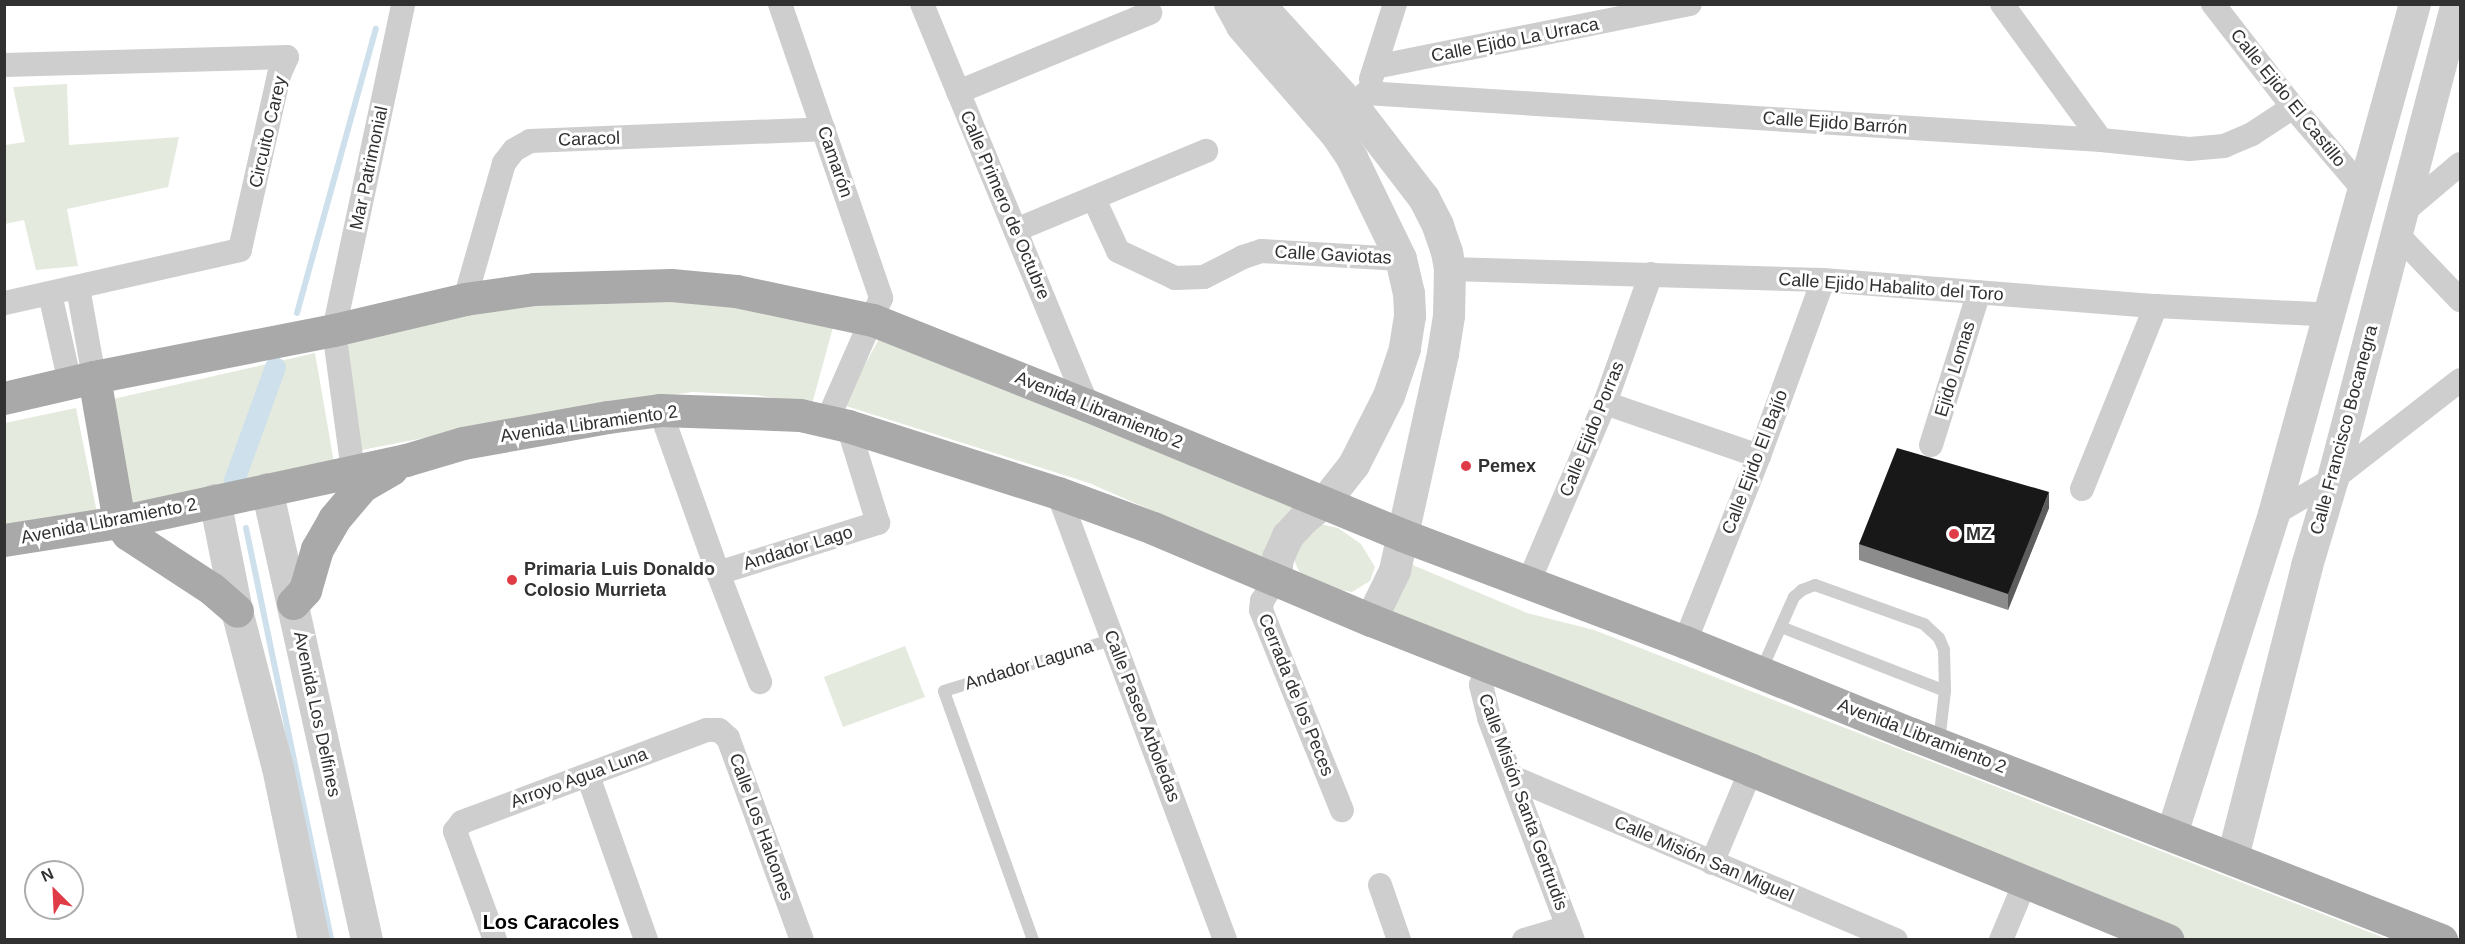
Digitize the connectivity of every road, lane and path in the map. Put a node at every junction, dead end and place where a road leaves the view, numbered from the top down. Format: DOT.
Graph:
graph roads {
  1 [pos="403,4"];
  2 [pos="780,4"];
  3 [pos="922,4"];
  4 [pos="1230,4"];
  5 [pos="1260,4"];
  6 [pos="1395,4"];
  7 [pos="1690,4"];
  8 [pos="2002,4"];
  9 [pos="2213,4"];
  10 [pos="2415,4"];
  11 [pos="2457,4"];
  12 [pos="1150,13"];
  13 [pos="4,65"];
  14 [pos="1375,67"];
  15 [pos="958,92"];
  16 [pos="1363,104"];
  17 [pos="2293,107"];
  18 [pos="824,129"];
  19 [pos="2101,140"];
  20 [pos="1206,151"];
  21 [pos="1352,158"];
  22 [pos="2460,164"];
  23 [pos="2364,190"];
  24 [pos="1094,199"];
  25 [pos="2399,223"];
  26 [pos="1016,230"];
  27 [pos="1401,259"];
  28 [pos="1450,268"];
  29 [pos="1651,274"];
  30 [pos="1823,280"];
  31 [pos="78,288"];
  32 [pos="1979,292"];
  33 [pos="50,294"];
  34 [pos="465,299"];
  35 [pos="2460,300"];
  36 [pos="4,303"];
  37 [pos="2156,306"];
  38 [pos="2331,315"];
  39 [pos="873,320"];
  40 [pos="334,330"];
  41 [pos="82,380"];
  42 [pos="2460,380"];
  43 [pos="4,398"];
  44 [pos="1605,403"];
  45 [pos="1087,405"];
  46 [pos="660,410"];
  47 [pos="837,423"];
  48 [pos="1931,445"];
  49 [pos="1759,456"];
  50 [pos="406,460"];
  51 [pos="354,471"];
  52 [pos="2333,479"];
  53 [pos="267,489"];
  54 [pos="2082,489"];
  55 [pos="1058,493"];
  56 [pos="215,500"];
  57 [pos="1325,502"];
  58 [pos="2274,514"];
  59 [pos="119,522"];
  60 [pos="1402,536"];
  61 [pos="4,540"];
  62 [pos="718,573"];
  63 [pos="1275,581"];
  64 [pos="1529,581"];
  65 [pos="293,603"];
  66 [pos="237,611"];
  67 [pos="1371,620"];
  68 [pos="1781,627"];
  69 [pos="1114,639"];
  70 [pos="1685,642"];
  71 [pos="1488,665"];
  72 [pos="1761,671"];
  73 [pos="760,682"];
  74 [pos="1945,692"];
  75 [pos="707,730"];
  76 [pos="1939,743"];
  77 [pos="1751,770"];
  78 [pos="588,776"];
  79 [pos="1512,777"];
  80 [pos="1342,810"];
  81 [pos="2172,834"];
  82 [pos="2233,857"];
  83 [pos="1712,864"];
  84 [pos="2026,880"];
  85 [pos="1380,885"];
  86 [pos="1571,933"];
  87 [pos="314,939"];
  88 [pos="367,939"];
  89 [pos="495,939"];
  90 [pos="646,939"];
  91 [pos="802,939"];
  92 [pos="1034,939"];
  93 [pos="1225,939"];
  94 [pos="1399,939"];
  95 [pos="1524,939"];
  96 [pos="1896,939"];
  97 [pos="2001,939"];
  98 [pos="2168,939"];
  99 [pos="2442,939"];
  1 -- 40 [label="street, Mar Patrimonial"];
  2 -- 18 [label="street, Camarón"];
  3 -- 15 [label="street, Calle Primero de Octubre"];
  4 -- 21 [label="street"];
  5 -- 16 [label="street"];
  6 -- 14 [label="street"];
  7 -- 14 [label="street, Calle Ejido La Urraca"];
  8 -- 19 [label="street"];
  9 -- 17 [label="street, Calle Ejido El Castillo"];
  10 -- 23 [label="street"];
  11 -- 25 [label="street, Calle Francisco Bocanegra"];
  12 -- 15 [label="street"];
  13 -- 31 [label="street, Circuito Carey"];
  14 -- 16 [label="street"];
  15 -- 26 [label="street, Calle Primero de Octubre"];
  16 -- 19 [label="street, Calle Ejido Barrón"];
  16 -- 21 [label="street"];
  16 -- 28 [label="street"];
  17 -- 19 [label="street, Calle Ejido Barrón"];
  17 -- 23 [label="street, Calle Ejido El Castillo"];
  18 -- 34 [label="street, Caracol"];
  18 -- 39 [label="street, Camarón"];
  20 -- 24 [label="street"];
  21 -- 27 [label="street"];
  22 -- 25 [label="street"];
  23 -- 38 [label="street"];
  24 -- 26 [label="street"];
  24 -- 27 [label="street, Calle Gaviotas"];
  25 -- 35 [label="street"];
  25 -- 52 [label="street, Calle Francisco Bocanegra"];
  26 -- 45 [label="street, Calle Primero de Octubre"];
  27 -- 57 [label="street"];
  28 -- 29 [label="street, Calle Ejido Habalito del Toro"];
  28 -- 60 [label="street"];
  29 -- 30 [label="street, Calle Ejido Habalito del Toro"];
  29 -- 44 [label="street, Calle Ejido Porras"];
  30 -- 32 [label="street, Calle Ejido Habalito del Toro"];
  30 -- 49 [label="street, Calle Ejido El Bajío"];
  31 -- 33 [label="street"];
  31 -- 41 [label="street"];
  32 -- 37 [label="street, Calle Ejido Habalito del Toro"];
  32 -- 48 [label="street, Ejido Lomas"];
  33 -- 36 [label="street"];
  33 -- 41 [label="street"];
  34 -- 39 [label="main road, Avenida Libramiento 2"];
  34 -- 40 [label="main road, Avenida Libramiento 2"];
  37 -- 38 [label="street, Calle Ejido Habalito del Toro"];
  37 -- 54 [label="street"];
  38 -- 58 [label="street"];
  39 -- 45 [label="main road, Avenida Libramiento 2"];
  39 -- 47 [label="street"];
  40 -- 41 [label="main road, Avenida Libramiento 2"];
  40 -- 51 [label="street"];
  41 -- 43 [label="main road, Avenida Libramiento 2"];
  41 -- 59 [label="main road"];
  42 -- 52 [label="street"];
  44 -- 49 [label="street"];
  44 -- 64 [label="street, Calle Ejido Porras"];
  45 -- 57 [label="main road, Avenida Libramiento 2"];
  46 -- 47 [label="main road, Avenida Libramiento 2"];
  46 -- 50 [label="main road, Avenida Libramiento 2"];
  46 -- 62 [label="street"];
  47 -- 55 [label="main road, Avenida Libramiento 2"];
  47 -- 62 [label="street, Andador Lago"];
  49 -- 70 [label="street, Calle Ejido El Bajío"];
  50 -- 51 [label="main road, Avenida Libramiento 2"];
  50 -- 65 [label="main road"];
  51 -- 53 [label="main road, Avenida Libramiento 2"];
  52 -- 58 [label="street"];
  52 -- 82 [label="street, Calle Francisco Bocanegra"];
  53 -- 56 [label="main road, Avenida Libramiento 2"];
  53 -- 65 [label="street, Avenida Los Delfines"];
  55 -- 63 [label="main road, Avenida Libramiento 2"];
  55 -- 69 [label="street, Calle Paseo Arboledas"];
  56 -- 59 [label="main road, Avenida Libramiento 2"];
  56 -- 66 [label="street"];
  57 -- 60 [label="main road, Avenida Libramiento 2"];
  57 -- 63 [label="street"];
  58 -- 81 [label="street"];
  59 -- 61 [label="main road, Avenida Libramiento 2"];
  59 -- 66 [label="main road"];
  60 -- 64 [label="main road, Avenida Libramiento 2"];
  60 -- 67 [label="street"];
  62 -- 73 [label="street"];
  63 -- 67 [label="main road, Avenida Libramiento 2"];
  63 -- 80 [label="street, Cerrada de los Peces"];
  64 -- 70 [label="main road, Avenida Libramiento 2"];
  65 -- 88 [label="street, Avenida Los Delfines"];
  66 -- 87 [label="street"];
  67 -- 71 [label="main road, Avenida Libramiento 2"];
  68 -- 72 [label="lane"];
  68 -- 74 [label="lane"];
  68 -- 74 [label="lane"];
  69 -- 92 [label="lane, Andador Laguna"];
  69 -- 93 [label="street, Calle Paseo Arboledas"];
  70 -- 72 [label="main road, Avenida Libramiento 2"];
  71 -- 77 [label="main road, Avenida Libramiento 2"];
  71 -- 79 [label="street, Calle Misión Santa Gertrudis"];
  72 -- 76 [label="main road, Avenida Libramiento 2"];
  74 -- 76 [label="lane"];
  75 -- 78 [label="street, Arroyo Agua Luna"];
  75 -- 91 [label="street, Calle Los Halcones"];
  76 -- 81 [label="main road, Avenida Libramiento 2"];
  77 -- 83 [label="street"];
  77 -- 84 [label="main road, Avenida Libramiento 2"];
  78 -- 89 [label="street, Arroyo Agua Luna"];
  78 -- 90 [label="street"];
  79 -- 83 [label="street, Calle Misión San Miguel"];
  79 -- 86 [label="street, Calle Misión Santa Gertrudis"];
  81 -- 82 [label="main road, Avenida Libramiento 2"];
  82 -- 99 [label="main road, Avenida Libramiento 2"];
  83 -- 96 [label="street, Calle Misión San Miguel"];
  84 -- 97 [label="street"];
  84 -- 98 [label="main road, Avenida Libramiento 2"];
  85 -- 94 [label="street"];
  86 -- 95 [label="street"];
}
